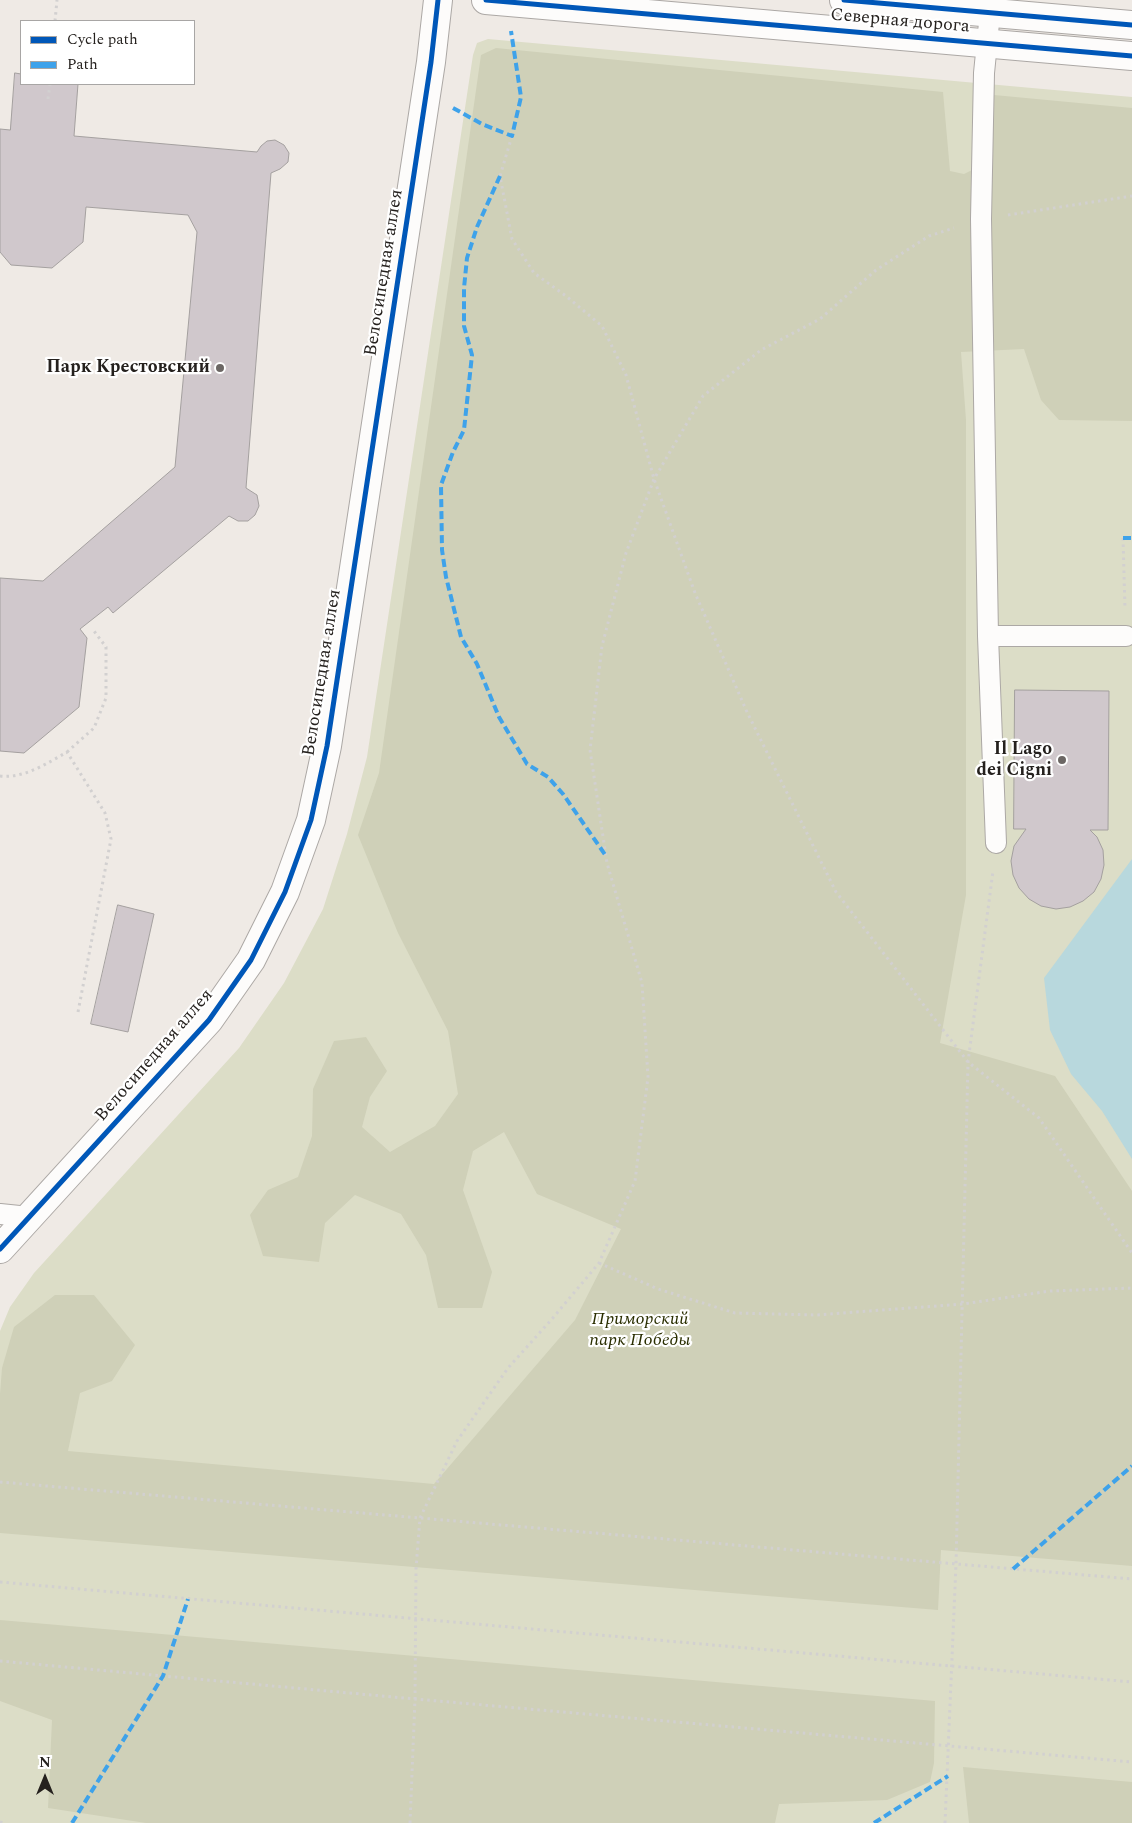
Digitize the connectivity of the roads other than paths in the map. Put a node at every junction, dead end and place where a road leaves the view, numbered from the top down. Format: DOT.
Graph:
graph roads {
  1 [pos="438,0"];
  2 [pos="486,0"];
  3 [pos="844,0"];
  4 [pos="990,13"];
  5 [pos="1132,25"];
  6 [pos="987,44"];
  7 [pos="1132,56"];
  8 [pos="988,636"];
  9 [pos="1126,636"];
  10 [pos="996,843"];
  11 [pos="0,1214"];
  12 [pos="29,1217"];
  13 [pos="0,1249"];
  1 -- 12 [label="street, Велосипедная аллея"];
  2 -- 6 [label="street, Северная дорога"];
  3 -- 4 [label="street, Северная дорога"];
  4 -- 5 [label="street, Северная дорога"];
  4 -- 6 [label="lane"];
  6 -- 7 [label="street, Северная дорога"];
  6 -- 8 [label="lane"];
  8 -- 9 [label="lane"];
  8 -- 10 [label="lane"];
  11 -- 12 [label="lane"];
  12 -- 13 [label="street, Велосипедная аллея"];
}
